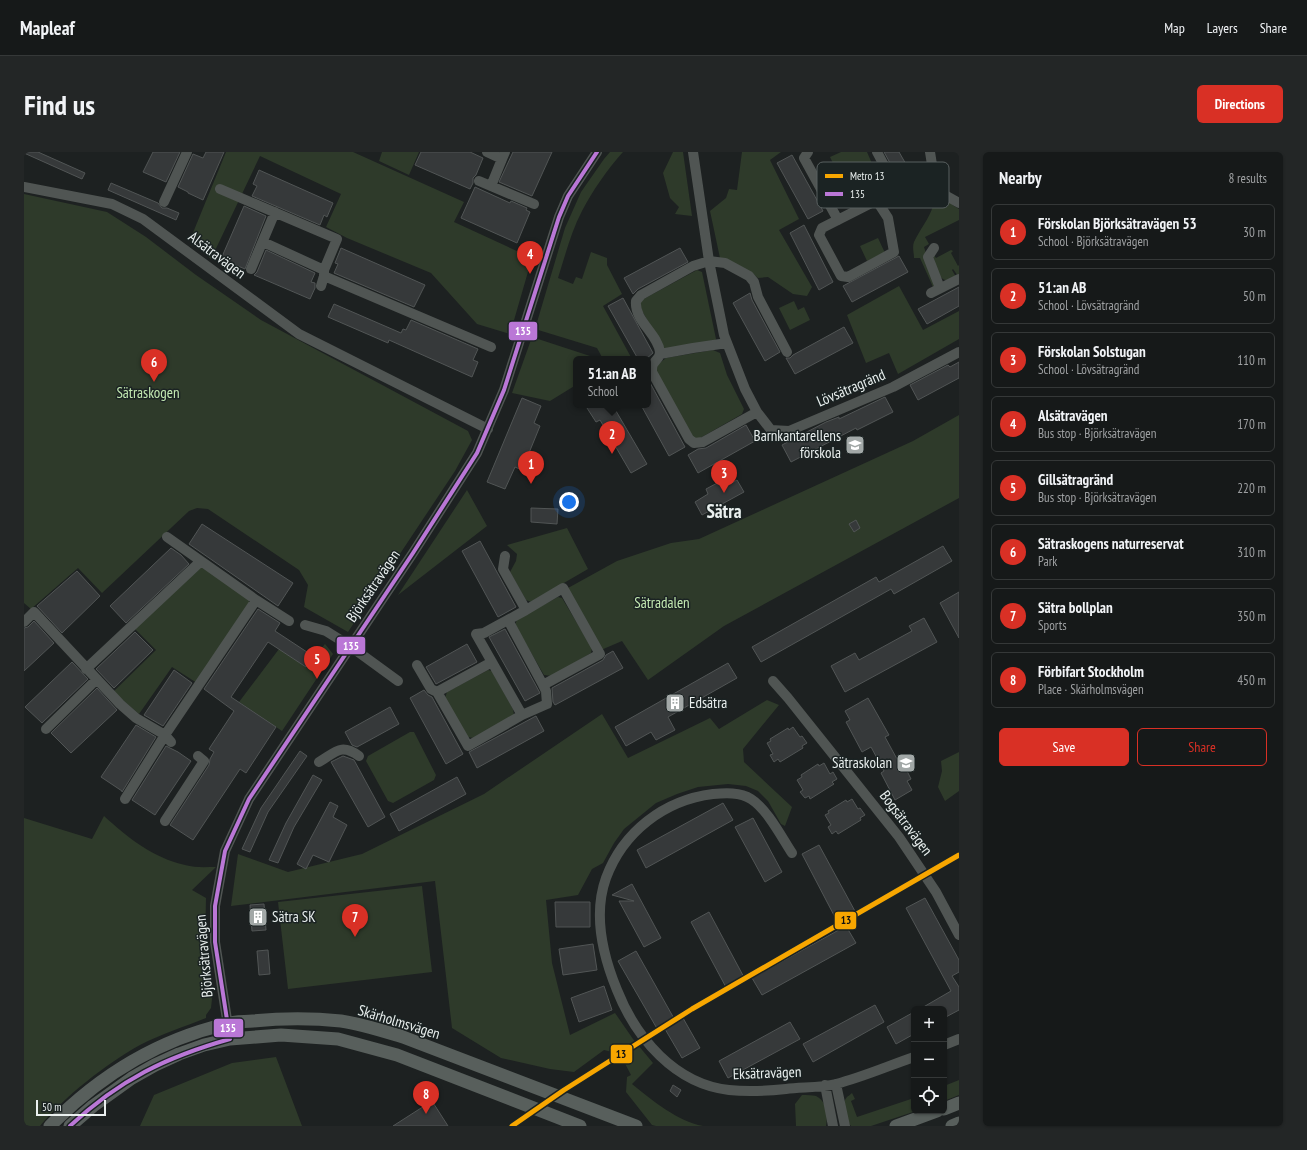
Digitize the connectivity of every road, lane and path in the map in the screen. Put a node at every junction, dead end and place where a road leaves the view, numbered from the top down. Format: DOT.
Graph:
graph roads {
  1 [pos="187,152"];
  2 [pos="487,152"];
  3 [pos="597,152"];
  4 [pos="693,152"];
  5 [pos="808,152"];
  6 [pos="877,152"];
  7 [pos="930,152"];
  8 [pos="504,155"];
  9 [pos="882,162"];
  10 [pos="932,162"];
  11 [pos="479,181"];
  12 [pos="817,182"];
  13 [pos="491,186"];
  14 [pos="24,187"];
  15 [pos="220,188"];
  16 [pos="949,198"];
  17 [pos="164,202"];
  18 [pos="534,204"];
  19 [pos="959,204"];
  20 [pos="831,208"];
  21 [pos="863,208"];
  22 [pos="882,208"];
  23 [pos="275,212"];
  24 [pos="838,220"];
  25 [pos="263,242"];
  26 [pos="934,248"];
  27 [pos="709,261"];
  28 [pos="251,269"];
  29 [pos="323,277"];
  30 [pos="959,279"];
  31 [pos="727,343"];
  32 [pos="491,347"];
  33 [pos="787,352"];
  34 [pos="959,352"];
  35 [pos="660,354"];
  36 [pos="757,412"];
  37 [pos="488,429"];
  38 [pos="167,537"];
  39 [pos="505,556"];
  40 [pos="201,561"];
  41 [pos="256,600"];
  42 [pos="526,610"];
  43 [pos="508,620"];
  44 [pos="289,621"];
  45 [pos="24,622"];
  46 [pos="305,625"];
  47 [pos="350,646"];
  48 [pos="492,662"];
  49 [pos="416,665"];
  50 [pos="86,669"];
  51 [pos="96,680"];
  52 [pos="398,681"];
  53 [pos="773,681"];
  54 [pos="543,685"];
  55 [pos="438,692"];
  56 [pos="522,715"];
  57 [pos="46,729"];
  58 [pos="168,738"];
  59 [pos="198,756"];
  60 [pos="359,756"];
  61 [pos="319,762"];
  62 [pos="125,799"];
  63 [pos="165,821"];
  64 [pos="792,853"];
  65 [pos="959,935"];
  66 [pos="227,1023"];
  67 [pos="230,1039"];
  68 [pos="959,1039"];
  69 [pos="947,1044"];
  70 [pos="911,1058"];
  71 [pos="831,1085"];
  72 [pos="959,1103"];
  73 [pos="947,1108"];
  74 [pos="929,1114"];
  75 [pos="959,1124"];
  76 [pos="50,1126"];
  77 [pos="70,1126"];
  78 [pos="580,1126"];
  79 [pos="636,1126"];
  80 [pos="833,1126"];
  81 [pos="845,1126"];
  82 [pos="896,1126"];
  83 [pos="952,1126"];
  1 -- 17 [label="street"];
  2 -- 8 [label="street"];
  3 -- 37 [label="street, Björksätravägen"];
  4 -- 27 [label="street, Lövsätragränd"];
  5 -- 12 [label="street"];
  6 -- 9 [label="street"];
  7 -- 10 [label="street"];
  8 -- 13 [label="street"];
  11 -- 13 [label="street"];
  13 -- 18 [label="street"];
  14 -- 37 [label="street, Alsätravägen"];
  15 -- 23 [label="street"];
  16 -- 19 [label="street"];
  20 -- 24 [label="street"];
  21 -- 24 [label="street"];
  22 -- 24 [label="street"];
  23 -- 25 [label="street, Alsätravägen"];
  23 -- 29 [label="street"];
  25 -- 28 [label="street, Alsätravägen"];
  25 -- 29 [label="street"];
  26 -- 30 [label="street"];
  27 -- 31 [label="street, Lövsätragränd"];
  27 -- 33 [label="street"];
  27 -- 35 [label="street"];
  29 -- 32 [label="street"];
  31 -- 35 [label="street"];
  31 -- 36 [label="street, Lövsätragränd"];
  34 -- 36 [label="street, Lövsätragränd"];
  35 -- 36 [label="street"];
  37 -- 47 [label="street, Björksätravägen"];
  38 -- 40 [label="street"];
  39 -- 42 [label="street"];
  40 -- 41 [label="street"];
  40 -- 50 [label="street"];
  41 -- 44 [label="street"];
  41 -- 58 [label="street"];
  42 -- 43 [label="street"];
  42 -- 54 [label="street"];
  43 -- 48 [label="street"];
  43 -- 54 [label="street"];
  45 -- 50 [label="street"];
  46 -- 47 [label="street"];
  47 -- 52 [label="street"];
  47 -- 66 [label="street, Björksätravägen"];
  48 -- 55 [label="street"];
  48 -- 56 [label="street"];
  49 -- 55 [label="street"];
  50 -- 51 [label="street"];
  51 -- 57 [label="street"];
  51 -- 58 [label="street"];
  53 -- 65 [label="street, Bogsätravägen"];
  54 -- 56 [label="street"];
  55 -- 56 [label="street"];
  58 -- 62 [label="street"];
  59 -- 63 [label="street"];
  60 -- 61 [label="street"];
  64 -- 71 [label="street, Eksätravägen"];
  66 -- 67 [label="street, Björksätravägen"];
  66 -- 76 [label="main road, Skärholmsvägen"];
  66 -- 79 [label="main road, Skärholmsvägen"];
  67 -- 77 [label="main road"];
  67 -- 78 [label="main road"];
  68 -- 69 [label="street"];
  70 -- 71 [label="street, Eksätravägen"];
  71 -- 80 [label="street"];
  71 -- 81 [label="street"];
  72 -- 73 [label="main road"];
  74 -- 82 [label="main road"];
  75 -- 83 [label="main road"];
}
